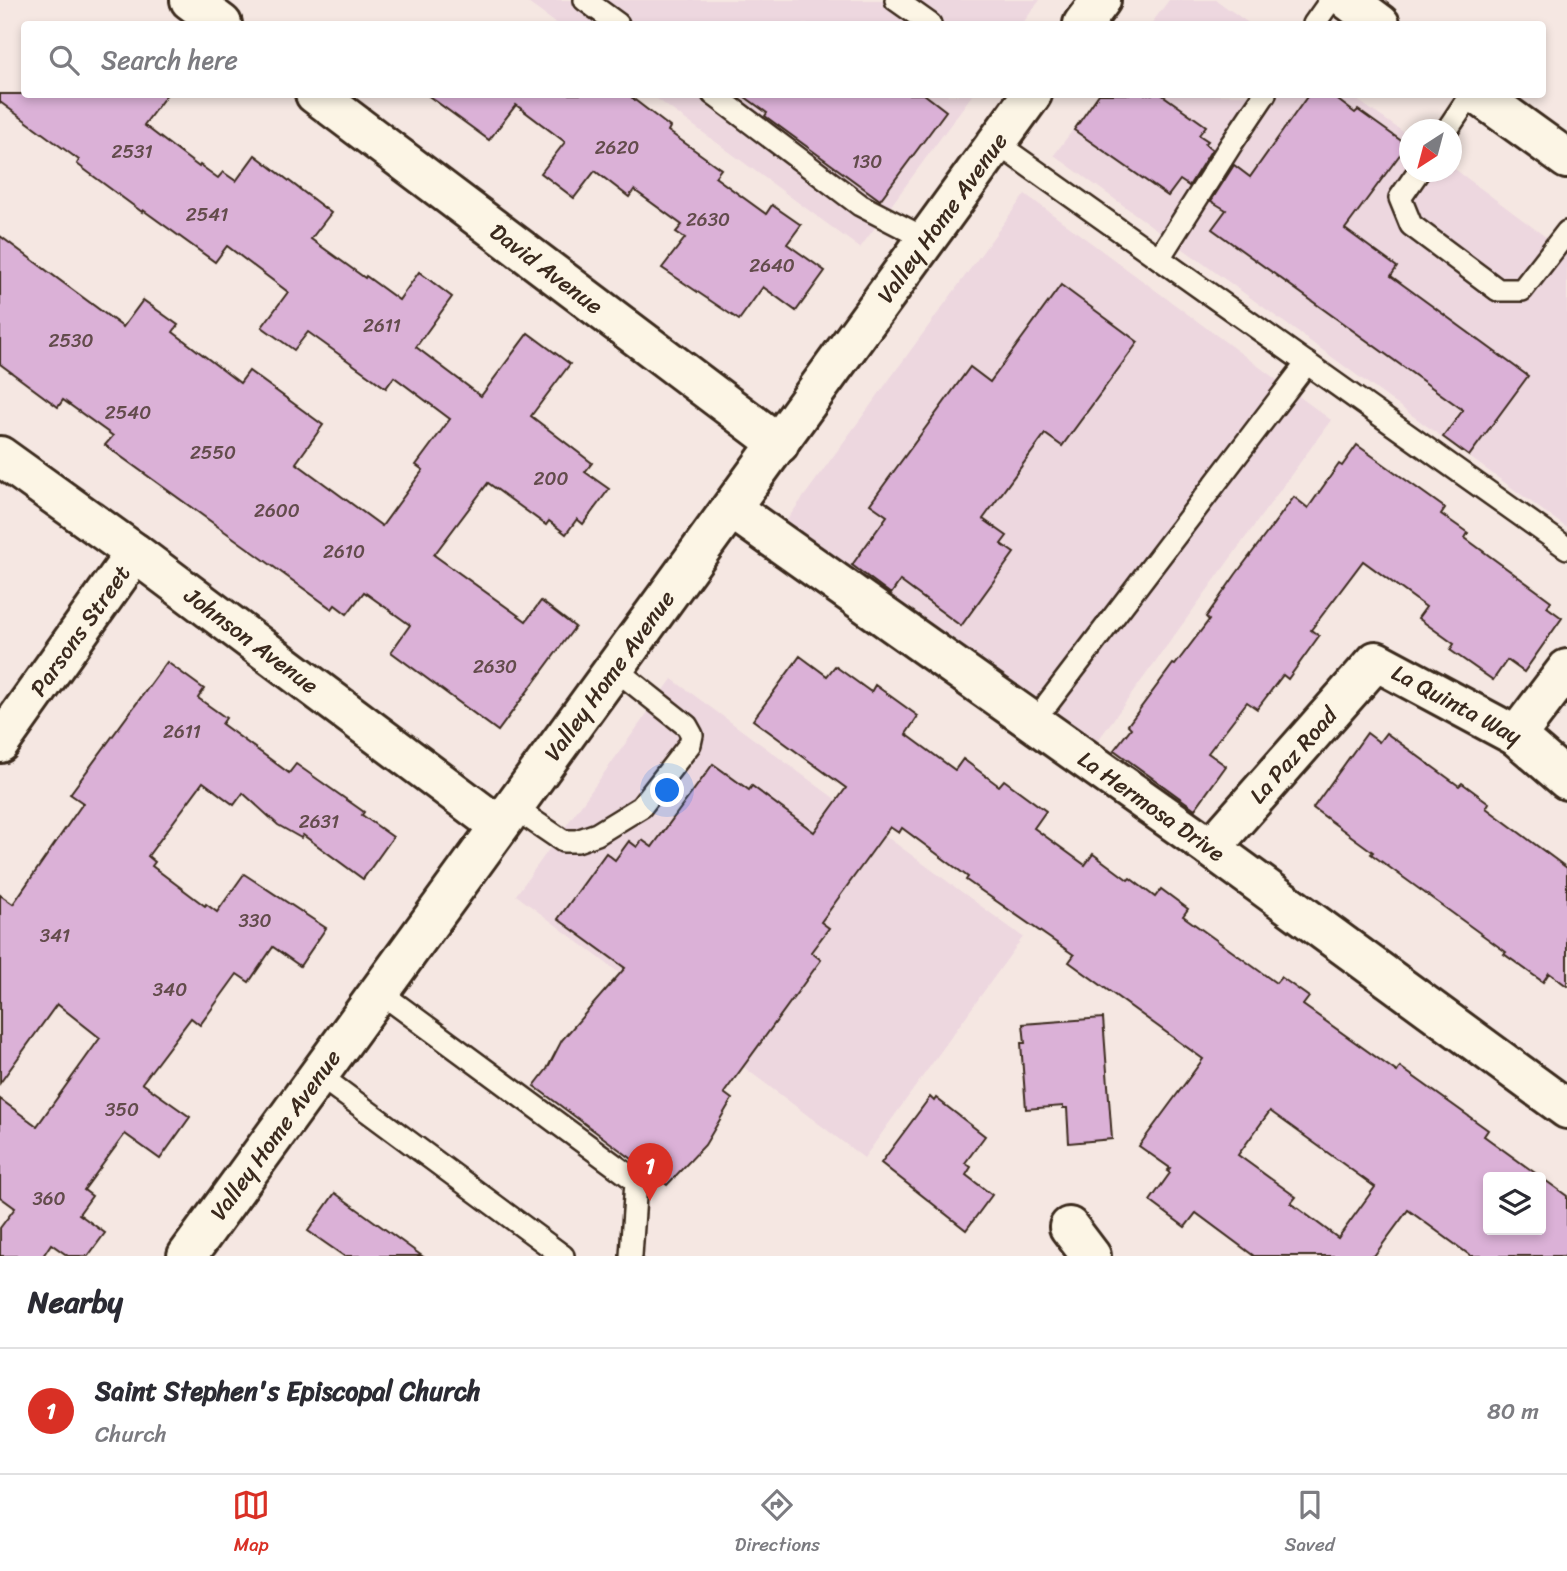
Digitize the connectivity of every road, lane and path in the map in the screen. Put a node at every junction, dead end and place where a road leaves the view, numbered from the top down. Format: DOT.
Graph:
graph roads {
  1 [pos="190,0"];
  2 [pos="585,0"];
  3 [pos="896,0"];
  4 [pos="1101,0"];
  5 [pos="1331,0"];
  6 [pos="1348,0"];
  7 [pos="218,21"];
  8 [pos="614,21"];
  9 [pos="926,21"];
  10 [pos="1085,21"];
  11 [pos="1316,21"];
  12 [pos="1376,21"];
  13 [pos="320,98"];
  14 [pos="718,98"];
  15 [pos="1028,98"];
  16 [pos="1262,98"];
  17 [pos="1468,98"];
  18 [pos="1483,98"];
  19 [pos="1454,119"];
  20 [pos="998,144"];
  21 [pos="1567,159"];
  22 [pos="1411,182"];
  23 [pos="1567,232"];
  24 [pos="926,239"];
  25 [pos="1159,258"];
  26 [pos="1307,363"];
  27 [pos="779,444"];
  28 [pos="0,456"];
  29 [pos="732,509"];
  30 [pos="1567,548"];
  31 [pos="135,553"];
  32 [pos="1376,661"];
  33 [pos="614,668"];
  34 [pos="1567,669"];
  35 [pos="1048,703"];
  36 [pos="1516,736"];
  37 [pos="0,743"];
  38 [pos="1567,779"];
  39 [pos="506,817"];
  40 [pos="1211,848"];
  41 [pos="380,993"];
  42 [pos="320,1076"];
  43 [pos="1566,1110"];
  44 [pos="187,1256"];
  45 [pos="563,1256"];
  46 [pos="631,1256"];
  1 -- 7 [label="street"];
  2 -- 8 [label="lane"];
  3 -- 9 [label="lane"];
  4 -- 10 [label="street"];
  5 -- 11 [label="lane"];
  6 -- 12 [label="street"];
  13 -- 27 [label="street, David Avenue"];
  14 -- 24 [label="lane"];
  15 -- 20 [label="street, Valley Home Avenue"];
  16 -- 25 [label="lane"];
  17 -- 19 [label="lane"];
  18 -- 21 [label="street"];
  20 -- 24 [label="street, Valley Home Avenue"];
  20 -- 25 [label="lane"];
  22 -- 23 [label="lane"];
  24 -- 27 [label="street, Valley Home Avenue"];
  25 -- 26 [label="lane"];
  26 -- 30 [label="lane"];
  26 -- 35 [label="lane"];
  27 -- 29 [label="street, Valley Home Avenue"];
  28 -- 31 [label="street, Johnson Avenue"];
  29 -- 33 [label="street, Valley Home Avenue"];
  29 -- 40 [label="street, La Hermosa Drive"];
  31 -- 37 [label="street, Parsons Street"];
  31 -- 39 [label="street, Johnson Avenue"];
  32 -- 36 [label="street, La Quinta Way"];
  32 -- 40 [label="street, La Paz Road"];
  33 -- 39 [label="street, Valley Home Avenue"];
  33 -- 39 [label="lane"];
  34 -- 36 [label="street"];
  36 -- 38 [label="street, La Quinta Way"];
  39 -- 41 [label="street, Valley Home Avenue"];
  40 -- 43 [label="street, La Hermosa Drive"];
  41 -- 42 [label="street, Valley Home Avenue"];
  41 -- 46 [label="lane"];
  42 -- 44 [label="street, Valley Home Avenue"];
  42 -- 45 [label="lane"];
}
